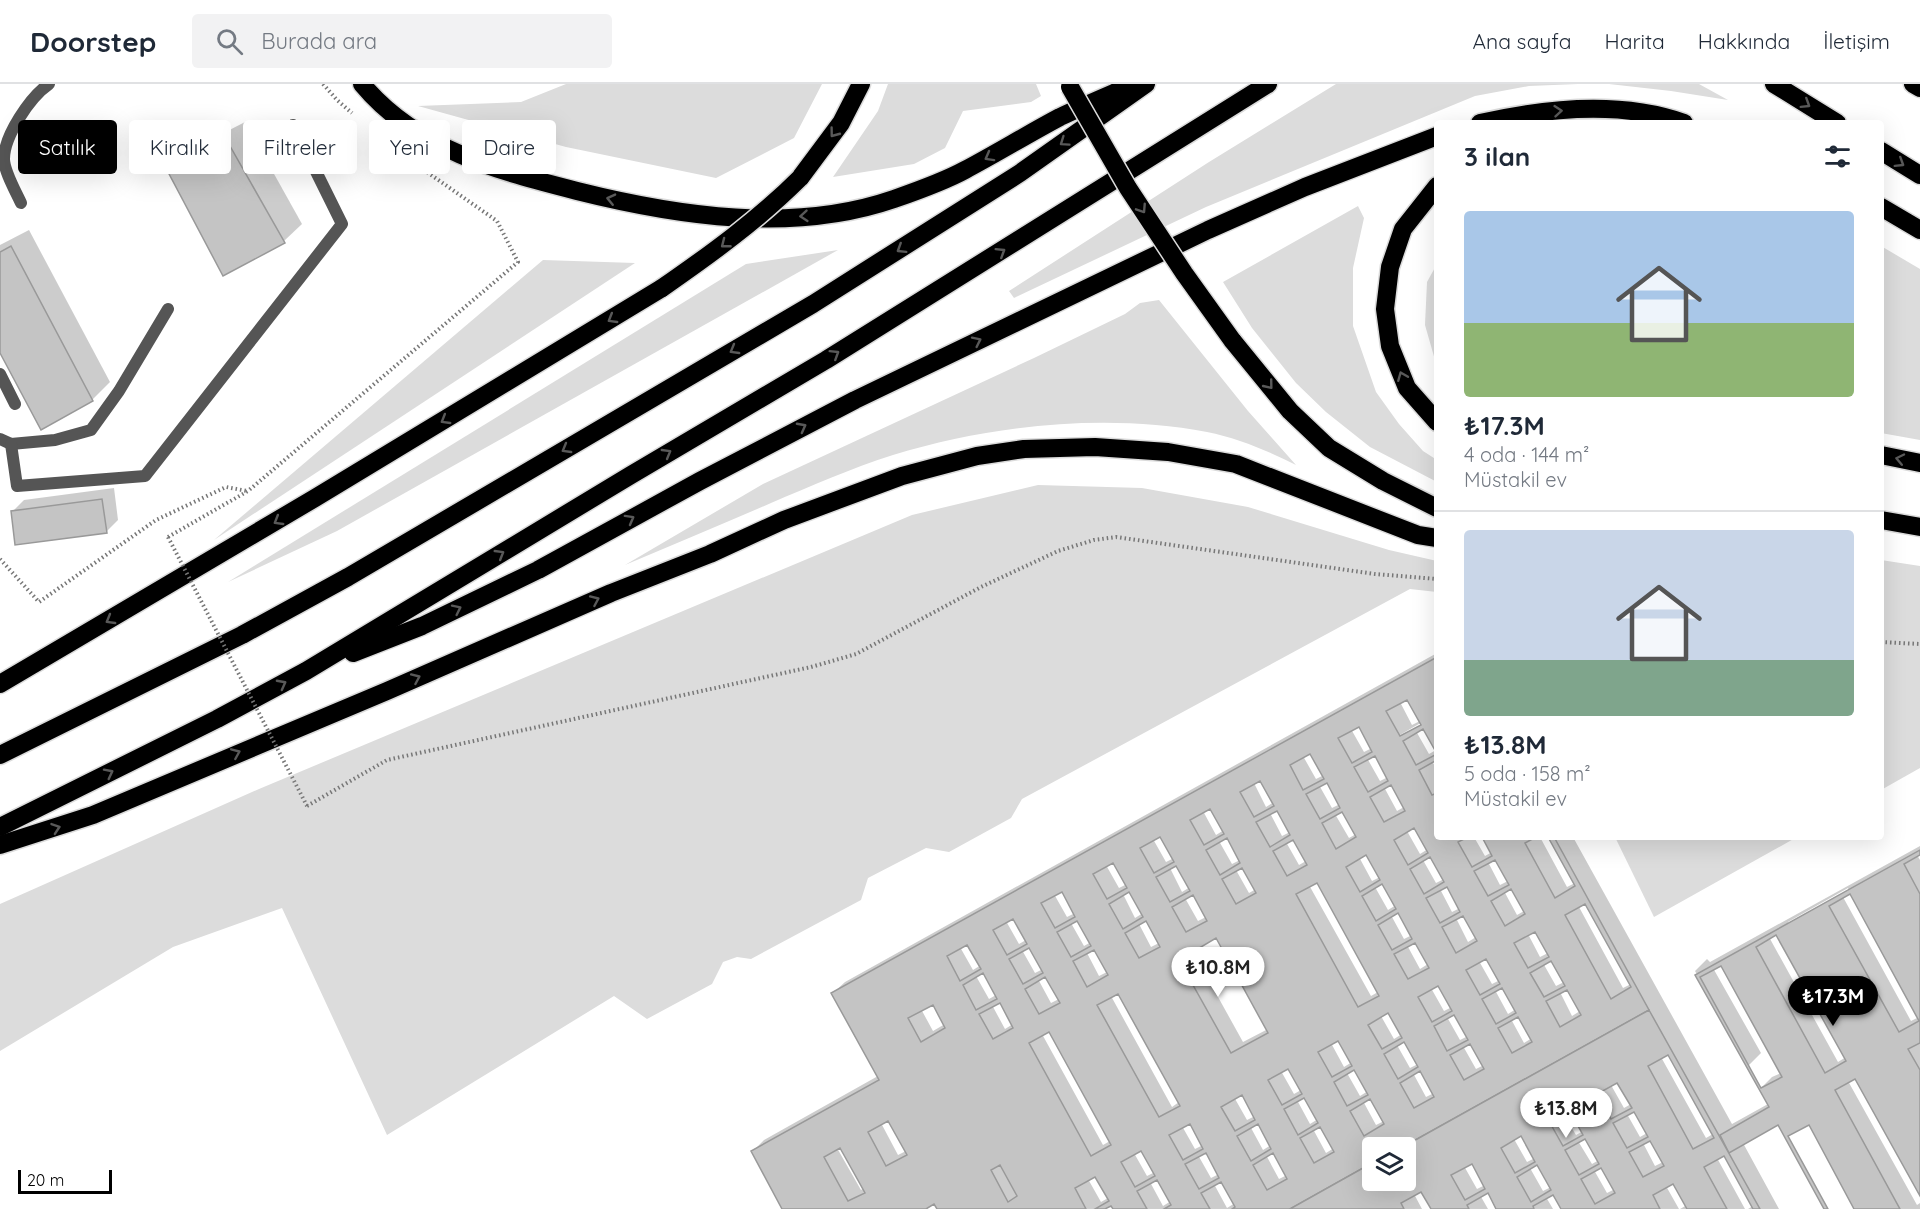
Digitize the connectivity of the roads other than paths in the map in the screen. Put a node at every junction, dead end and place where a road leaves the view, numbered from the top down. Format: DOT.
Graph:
graph roads {
  1 [pos="49,84"];
  2 [pos="362,84"];
  3 [pos="861,84"];
  4 [pos="1135,84"];
  5 [pos="1146,84"];
  6 [pos="1268,84"];
  7 [pos="1774,84"];
  8 [pos="1913,84"];
  9 [pos="1069,85"];
  10 [pos="1920,88"];
  11 [pos="1493,120"];
  12 [pos="1673,120"];
  13 [pos="1832,120"];
  14 [pos="1434,137"];
  15 [pos="1884,153"];
  16 [pos="317,174"];
  17 [pos="1920,175"];
  18 [pos="1434,190"];
  19 [pos="21,204"];
  20 [pos="1884,209"];
  21 [pos="1920,230"];
  22 [pos="168,309"];
  23 [pos="0,374"];
  24 [pos="15,404"];
  25 [pos="1434,419"];
  26 [pos="5,442"];
  27 [pos="1884,456"];
  28 [pos="1920,464"];
  29 [pos="1434,507"];
  30 [pos="1884,521"];
  31 [pos="1920,527"];
  32 [pos="1434,538"];
  33 [pos="306,671"];
  34 [pos="0,684"];
  35 [pos="0,755"];
  36 [pos="0,827"];
  37 [pos="0,845"];
  1 -- 19 [label="lane"];
  4 -- 2 [label="highway, one-way"];
  3 -- 34 [label="highway, one-way, bridge"];
  5 -- 35 [label="highway, one-way"];
  33 -- 6 [label="highway, one-way"];
  7 -- 13 [label="highway, one-way"];
  8 -- 10 [label="highway"];
  9 -- 29 [label="highway, one-way, bridge"];
  11 -- 12 [label="highway, one-way"];
  33 -- 14 [label="highway, one-way"];
  15 -- 17 [label="highway, one-way"];
  16 -- 26 [label="lane"];
  25 -- 18 [label="highway, one-way"];
  20 -- 21 [label="highway"];
  22 -- 26 [label="lane"];
  23 -- 24 [label="lane"];
  28 -- 27 [label="highway, one-way"];
  30 -- 31 [label="highway"];
  37 -- 32 [label="highway, one-way"];
  36 -- 33 [label="highway, one-way"];
}
